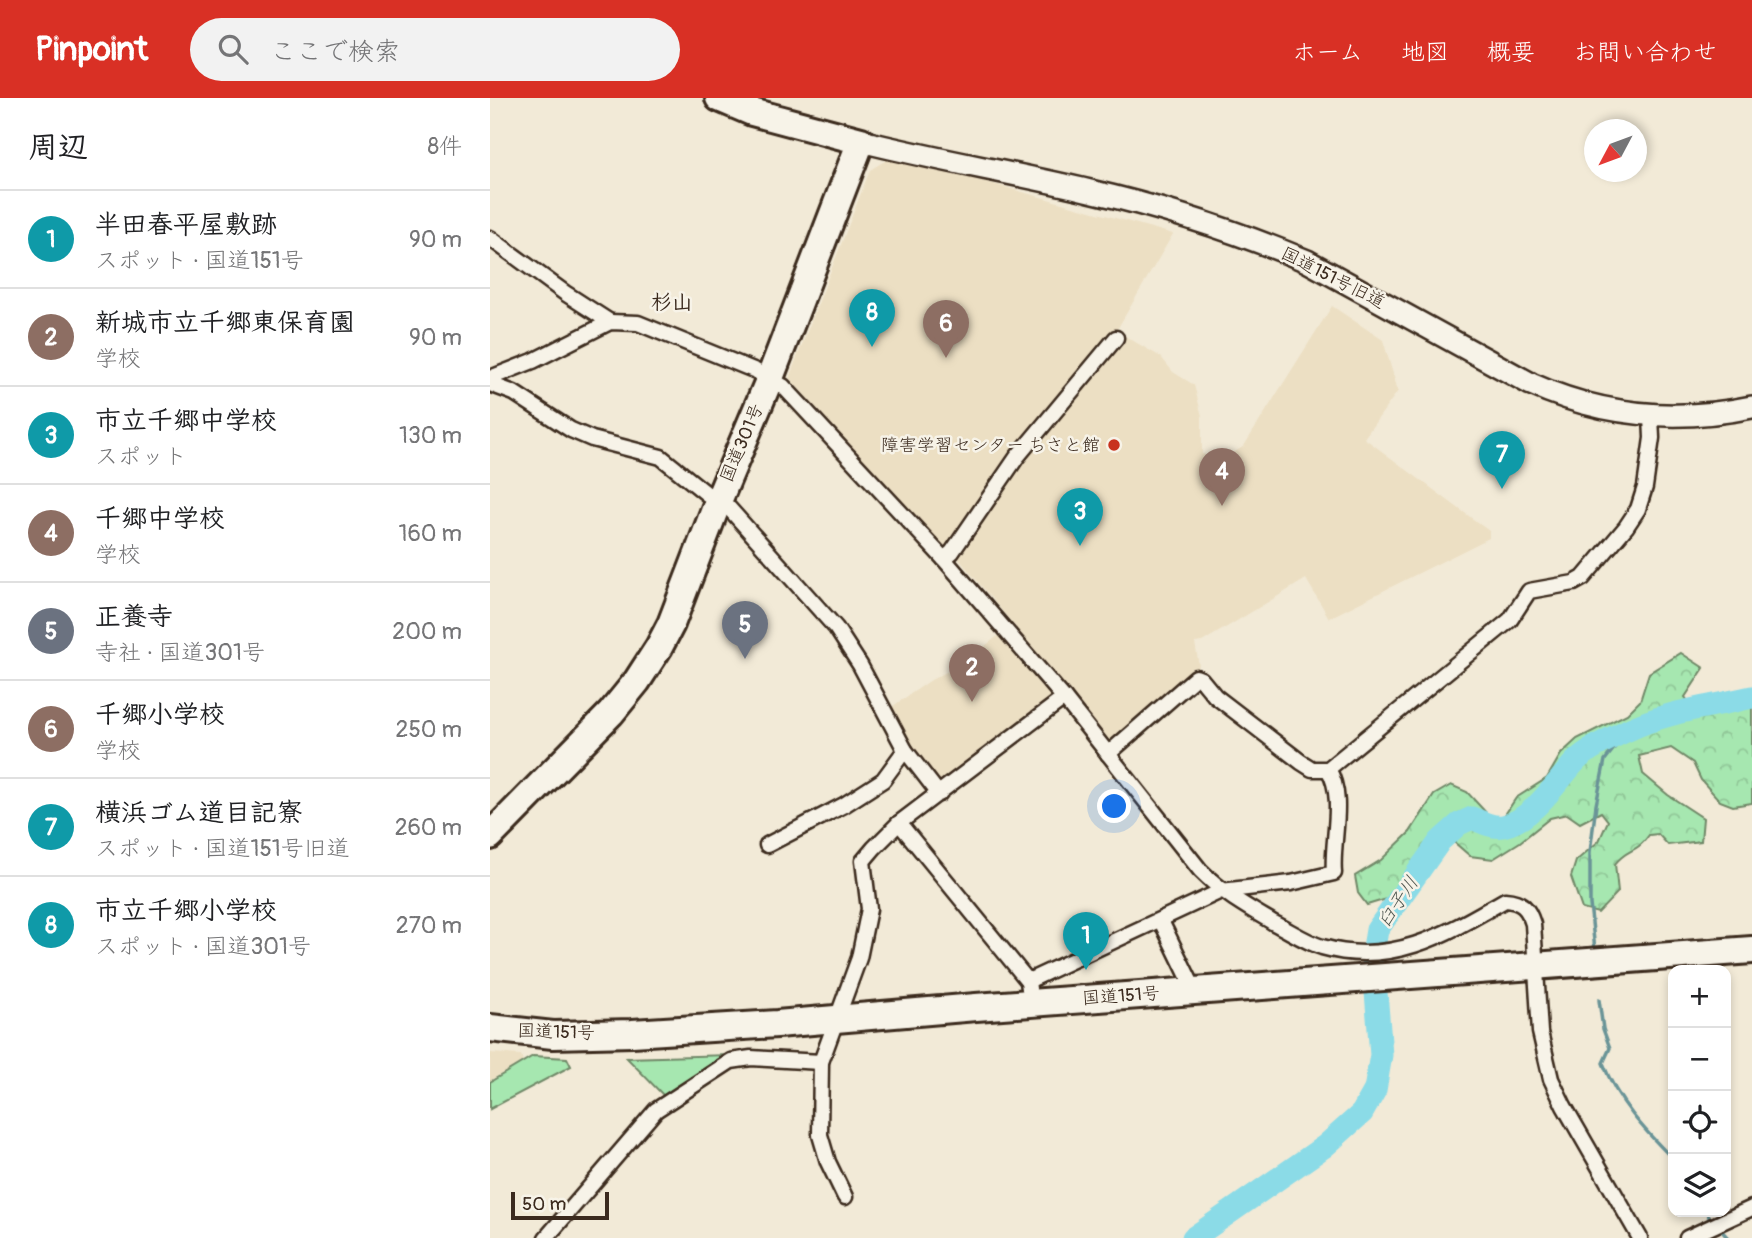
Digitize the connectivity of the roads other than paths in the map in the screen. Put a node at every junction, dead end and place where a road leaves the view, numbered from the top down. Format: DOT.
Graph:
graph roads {
  1 [pos="719,98"];
  2 [pos="862,141"];
  3 [pos="490,238"];
  4 [pos="610,322"];
  5 [pos="1116,338"];
  6 [pos="490,378"];
  7 [pos="770,378"];
  8 [pos="490,384"];
  9 [pos="1752,407"];
  10 [pos="1651,416"];
  11 [pos="719,499"];
  12 [pos="944,559"];
  13 [pos="1063,698"];
  14 [pos="905,750"];
  15 [pos="1108,754"];
  16 [pos="1328,769"];
  17 [pos="939,794"];
  18 [pos="900,823"];
  19 [pos="490,836"];
  20 [pos="767,845"];
  21 [pos="1222,891"];
  22 [pos="1161,921"];
  23 [pos="1752,950"];
  24 [pos="1536,966"];
  25 [pos="1195,991"];
  26 [pos="1029,992"];
  27 [pos="836,1017"];
  28 [pos="490,1028"];
  29 [pos="821,1062"];
  30 [pos="845,1197"];
  31 [pos="1752,1208"];
  32 [pos="546,1238"];
  33 [pos="1640,1238"];
  34 [pos="1687,1238"];
  1 -- 2 [label="highway"];
  2 -- 7 [label="highway, 国道301号"];
  2 -- 10 [label="street, 国道151号旧道"];
  3 -- 4 [label="street"];
  4 -- 6 [label="street"];
  4 -- 7 [label="street"];
  5 -- 12 [label="street"];
  7 -- 11 [label="highway, 国道301号"];
  7 -- 12 [label="street"];
  8 -- 11 [label="street"];
  9 -- 10 [label="street, 国道151号旧道"];
  10 -- 16 [label="street"];
  11 -- 14 [label="street"];
  11 -- 19 [label="highway, 国道301号"];
  12 -- 13 [label="street"];
  13 -- 15 [label="street"];
  13 -- 17 [label="street"];
  14 -- 17 [label="street"];
  14 -- 20 [label="street"];
  15 -- 16 [label="street"];
  15 -- 21 [label="street"];
  16 -- 21 [label="street"];
  17 -- 18 [label="street"];
  18 -- 26 [label="street"];
  18 -- 27 [label="street"];
  21 -- 22 [label="street"];
  21 -- 24 [label="street"];
  22 -- 25 [label="street"];
  22 -- 26 [label="street"];
  23 -- 24 [label="highway, 国道151号"];
  24 -- 25 [label="highway, 国道151号"];
  24 -- 33 [label="street"];
  25 -- 26 [label="highway, 国道151号"];
  26 -- 27 [label="highway, 国道151号"];
  27 -- 28 [label="highway, 国道151号"];
  27 -- 29 [label="street"];
  29 -- 30 [label="street"];
  29 -- 32 [label="street"];
  31 -- 34 [label="street"];
}
